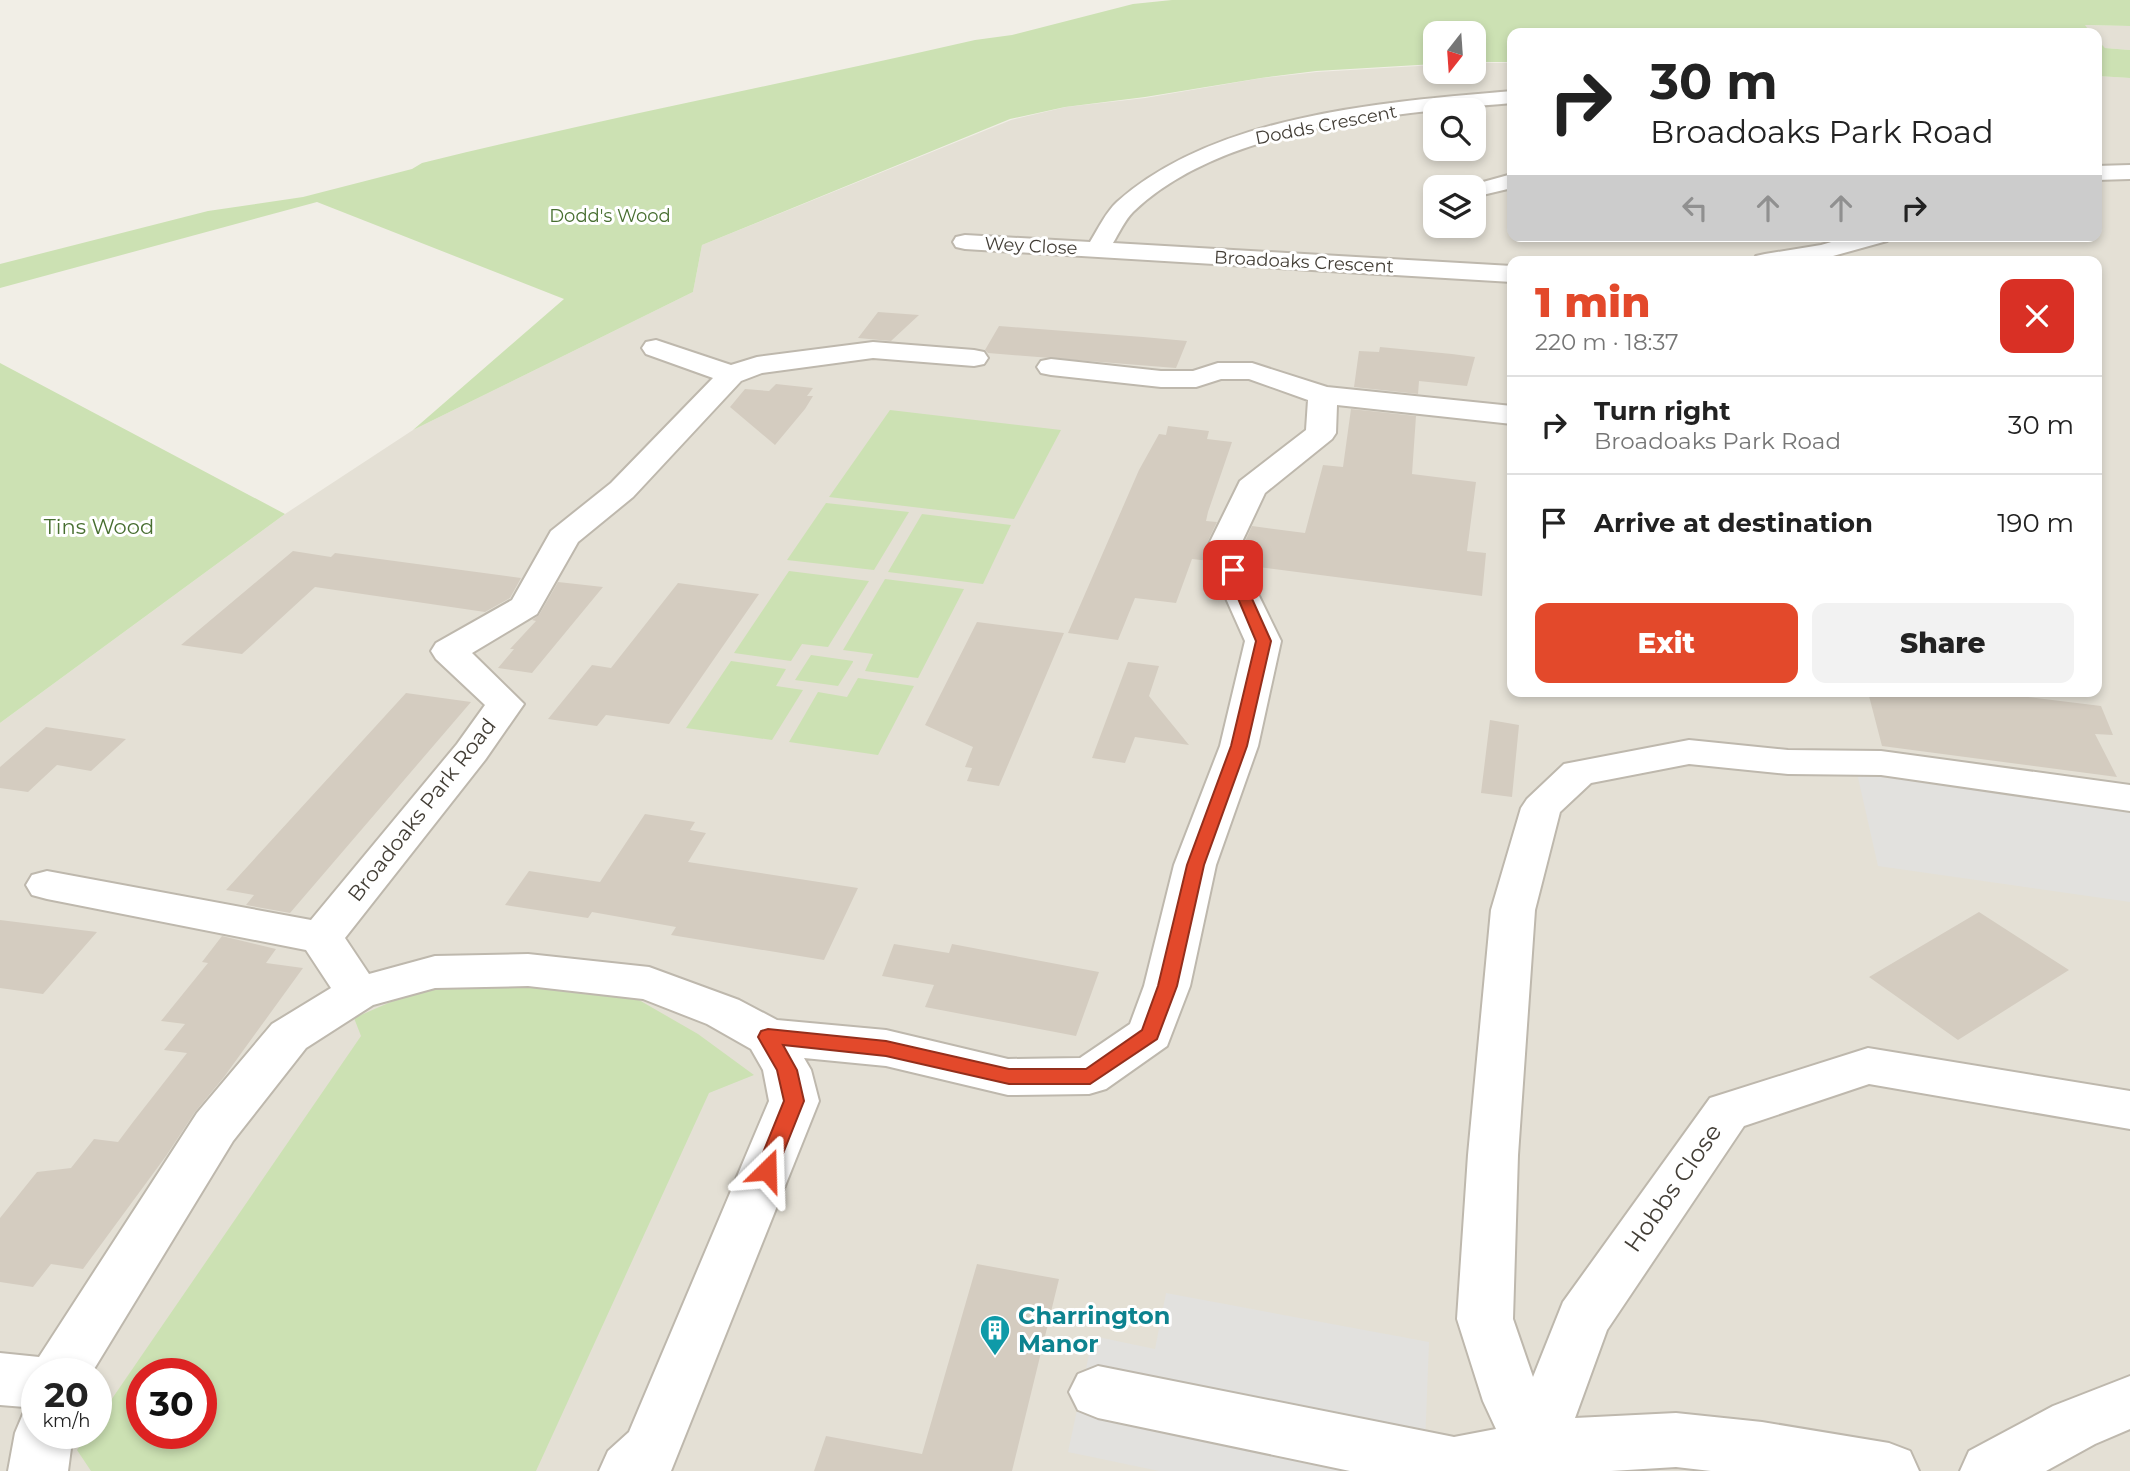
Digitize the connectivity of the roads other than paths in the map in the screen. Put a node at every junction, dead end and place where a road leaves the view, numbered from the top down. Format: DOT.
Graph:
graph roads {
  1 [pos="1507,98"];
  2 [pos="2130,172"];
  3 [pos="2102,173"];
  4 [pos="1507,182"];
  5 [pos="1486,186"];
  6 [pos="965,241"];
  7 [pos="1866,242"];
  8 [pos="1097,250"];
  9 [pos="1834,256"];
  10 [pos="1507,274"];
  11 [pos="656,348"];
  12 [pos="974,358"];
  13 [pos="1051,366"];
  14 [pos="731,375"];
  15 [pos="1323,395"];
  16 [pos="1507,414"];
  17 [pos="2130,799"];
  18 [pos="47,884"];
  19 [pos="321,937"];
  20 [pos="358,993"];
  21 [pos="768,1037"];
  22 [pos="2130,1110"];
  23 [pos="70,1358"];
  24 [pos="0,1379"];
  25 [pos="21,1381"];
  26 [pos="1098,1392"];
  27 [pos="2130,1402"];
  28 [pos="41,1449"];
  29 [pos="1535,1460"];
  30 [pos="38,1471"];
  31 [pos="629,1471"];
  32 [pos="1889,1471"];
  33 [pos="1990,1471"];
  1 -- 8 [label="street, Dodds Crescent"];
  2 -- 3 [label="street"];
  4 -- 5 [label="street"];
  6 -- 8 [label="street, Wey Close"];
  7 -- 9 [label="street"];
  8 -- 10 [label="street, Broadoaks Crescent"];
  11 -- 14 [label="street"];
  12 -- 14 [label="street, Broadoaks Park Road"];
  13 -- 15 [label="street"];
  14 -- 19 [label="street, Broadoaks Park Road"];
  15 -- 16 [label="street"];
  15 -- 21 [label="street"];
  17 -- 29 [label="street"];
  18 -- 19 [label="street"];
  19 -- 20 [label="street"];
  20 -- 21 [label="street"];
  20 -- 23 [label="street"];
  21 -- 31 [label="street"];
  22 -- 29 [label="street, Hobbs Close"];
  24 -- 25 [label="street"];
  26 -- 29 [label="street"];
  27 -- 33 [label="street"];
  28 -- 30 [label="street"];
  29 -- 32 [label="street"];
}
